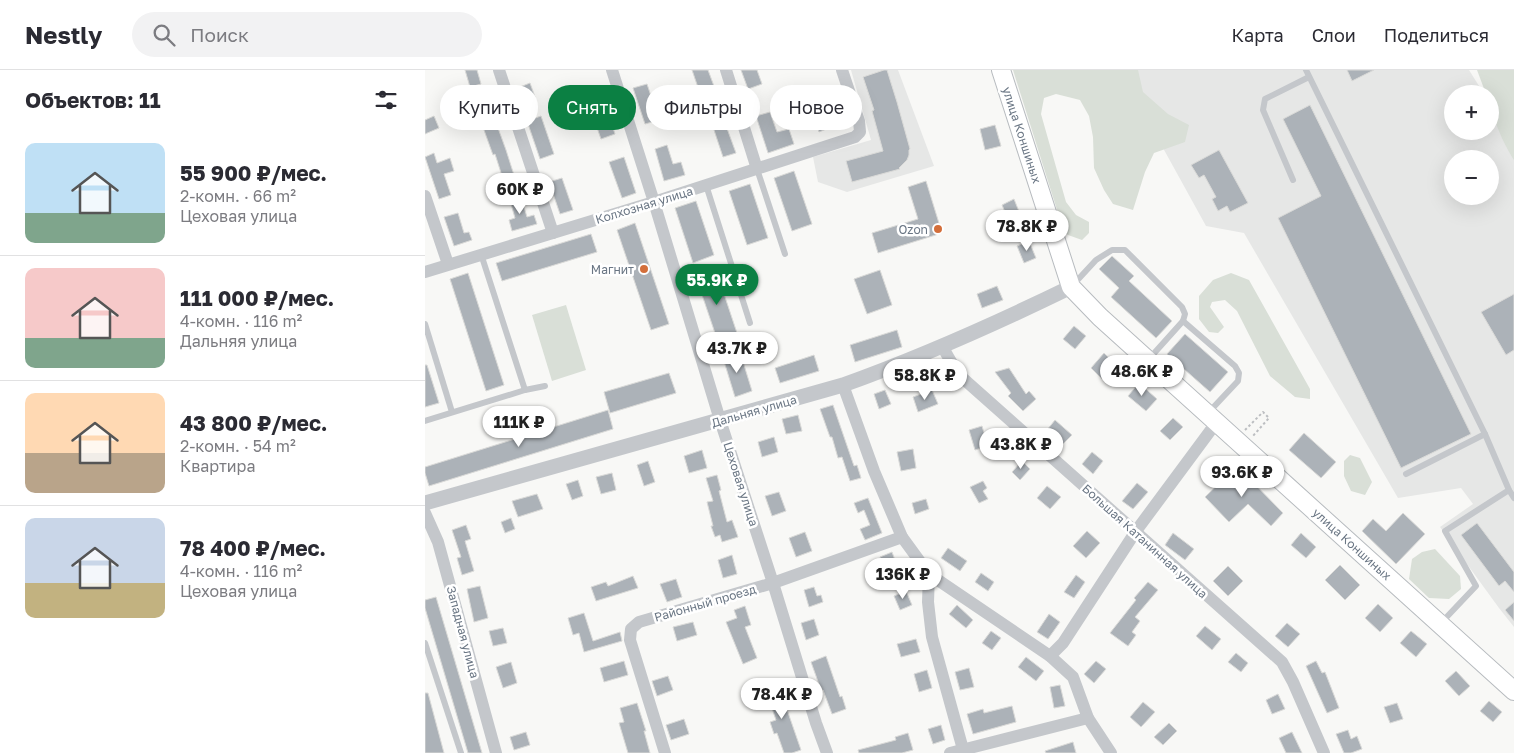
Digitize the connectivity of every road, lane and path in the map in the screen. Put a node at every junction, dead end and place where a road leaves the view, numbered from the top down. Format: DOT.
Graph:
graph roads {
  1 [pos="499,70"];
  2 [pos="612,70"];
  3 [pos="726,70"];
  4 [pos="843,70"];
  5 [pos="1001,70"];
  6 [pos="1306,70"];
  7 [pos="1309,77"];
  8 [pos="757,169"];
  9 [pos="1293,180"];
  10 [pos="706,185"];
  11 [pos="425,196"];
  12 [pos="654,202"];
  13 [pos="553,233"];
  14 [pos="481,254"];
  15 [pos="785,254"];
  16 [pos="448,264"];
  17 [pos="425,272"];
  18 [pos="1071,287"];
  19 [pos="1183,321"];
  20 [pos="750,323"];
  21 [pos="425,324"];
  22 [pos="942,346"];
  23 [pos="1148,360"];
  24 [pos="843,385"];
  25 [pos="545,386"];
  26 [pos="525,390"];
  27 [pos="452,412"];
  28 [pos="1211,418"];
  29 [pos="720,420"];
  30 [pos="425,421"];
  31 [pos="1243,432"];
  32 [pos="1485,434"];
  33 [pos="1250,439"];
  34 [pos="1406,474"];
  35 [pos="1509,490"];
  36 [pos="1514,498"];
  37 [pos="425,503"];
  38 [pos="425,513"];
  39 [pos="1136,532"];
  40 [pos="902,537"];
  41 [pos="929,574"];
  42 [pos="773,583"];
  43 [pos="1440,624"];
  44 [pos="425,643"];
  45 [pos="1050,656"];
  46 [pos="1514,691"];
  47 [pos="1088,718"];
  48 [pos="964,751"];
  49 [pos="461,753"];
  50 [pos="496,753"];
  51 [pos="665,753"];
  52 [pos="827,753"];
  53 [pos="950,753"];
  54 [pos="1111,753"];
  55 [pos="1324,753"];
  1 -- 13 [label="street"];
  2 -- 12 [label="street, Цеховая улица"];
  3 -- 8 [label="street"];
  4 -- 8 [label="street, Колхозная улица"];
  5 -- 18 [label="main road, улица Коншиных"];
  6 -- 7 [label="lane"];
  7 -- 9 [label="lane"];
  7 -- 32 [label="lane"];
  8 -- 10 [label="street, Колхозная улица"];
  8 -- 15 [label="lane"];
  10 -- 12 [label="street, Колхозная улица"];
  10 -- 20 [label="lane"];
  11 -- 16 [label="street"];
  12 -- 13 [label="street, Колхозная улица"];
  12 -- 29 [label="street, Цеховая улица"];
  13 -- 14 [label="street, Колхозная улица"];
  14 -- 16 [label="street, Колхозная улица"];
  14 -- 26 [label="lane"];
  16 -- 17 [label="street, Колхозная улица"];
  18 -- 19 [label="lane"];
  18 -- 22 [label="street, Дальняя улица"];
  18 -- 23 [label="main road, улица Коншиных"];
  19 -- 23 [label="lane"];
  19 -- 28 [label="lane"];
  21 -- 27 [label="lane"];
  22 -- 24 [label="street, Дальняя улица"];
  22 -- 39 [label="street, Большая Катанинная улица"];
  23 -- 28 [label="main road, улица Коншиных"];
  24 -- 29 [label="street, Дальняя улица"];
  24 -- 40 [label="street"];
  25 -- 26 [label="lane"];
  26 -- 27 [label="lane"];
  27 -- 30 [label="lane"];
  28 -- 39 [label="street"];
  28 -- 43 [label="main road, улица Коншиных"];
  29 -- 37 [label="street, Дальняя улица"];
  29 -- 42 [label="street, Цеховая улица"];
  31 -- 33 [label="path"];
  32 -- 34 [label="lane"];
  32 -- 35 [label="lane"];
  35 -- 36 [label="lane"];
  35 -- 43 [label="lane"];
  38 -- 50 [label="street, Западная улица"];
  39 -- 45 [label="street"];
  39 -- 55 [label="street, Большая Катанинная улица"];
  40 -- 41 [label="street"];
  40 -- 42 [label="street, Районный проезд"];
  41 -- 45 [label="street"];
  41 -- 48 [label="street"];
  42 -- 51 [label="street, Районный проезд"];
  42 -- 52 [label="street, Цеховая улица"];
  43 -- 46 [label="main road, улица Коншиных"];
  44 -- 49 [label="lane"];
  45 -- 47 [label="street"];
  47 -- 48 [label="street"];
  47 -- 54 [label="street"];
  48 -- 53 [label="street"];
}
